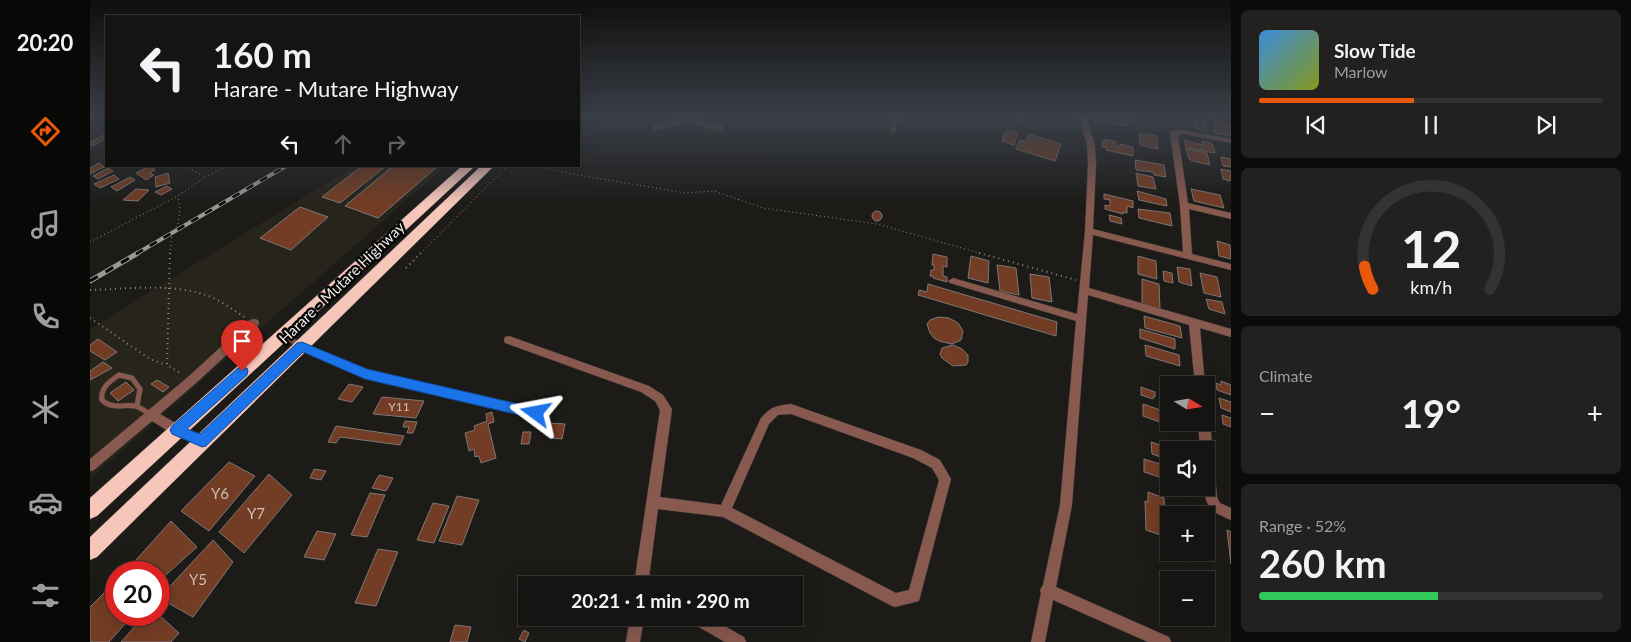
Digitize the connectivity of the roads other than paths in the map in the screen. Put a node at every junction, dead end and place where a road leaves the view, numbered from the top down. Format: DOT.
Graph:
graph roads {
  1 [pos="1091,146"];
  2 [pos="1176,146"];
  3 [pos="468,167"];
  4 [pos="487,167"];
  5 [pos="1184,205"];
  6 [pos="1231,216"];
  7 [pos="1089,231"];
  8 [pos="1188,255"];
  9 [pos="1231,267"];
  10 [pos="953,281"];
  11 [pos="1084,286"];
  12 [pos="1081,319"];
  13 [pos="254,323"];
  14 [pos="1194,323"];
  15 [pos="1231,333"];
  16 [pos="282,336"];
  17 [pos="509,340"];
  18 [pos="302,347"];
  19 [pos="1199,376"];
  20 [pos="137,406"];
  21 [pos="536,413"];
  22 [pos="150,414"];
  23 [pos="177,430"];
  24 [pos="202,441"];
  25 [pos="90,466"];
  26 [pos="1211,496"];
  27 [pos="653,502"];
  28 [pos="90,510"];
  29 [pos="724,511"];
  30 [pos="1231,514"];
  31 [pos="90,550"];
  32 [pos="642,576"];
  33 [pos="1047,590"];
  34 [pos="636,626"];
  35 [pos="711,626"];
  36 [pos="633,642"];
  37 [pos="738,642"];
  38 [pos="1038,642"];
  39 [pos="1164,642"];
  1 -- 7 [label="street"];
  2 -- 5 [label="street"];
  3 -- 16 [label="highway, Harare - Mutare Highway"];
  4 -- 18 [label="highway, Harare - Mutare Highway"];
  5 -- 6 [label="street"];
  5 -- 8 [label="street"];
  7 -- 8 [label="street"];
  7 -- 11 [label="street"];
  8 -- 9 [label="street"];
  10 -- 12 [label="street"];
  11 -- 12 [label="street"];
  11 -- 14 [label="street"];
  12 -- 33 [label="street"];
  13 -- 22 [label="street"];
  14 -- 15 [label="street"];
  14 -- 19 [label="street"];
  16 -- 18 [label="lane"];
  16 -- 23 [label="highway, Harare - Mutare Highway"];
  17 -- 27 [label="street"];
  18 -- 21 [label="lane"];
  18 -- 24 [label="highway, Harare - Mutare Highway"];
  20 -- 20 [label="lane"];
  20 -- 22 [label="lane"];
  22 -- 23 [label="street"];
  22 -- 25 [label="street"];
  23 -- 24 [label="street"];
  23 -- 28 [label="highway, Harare - Mutare Highway"];
  24 -- 31 [label="highway, Harare - Mutare Highway"];
  26 -- 30 [label="street"];
  27 -- 29 [label="street"];
  27 -- 32 [label="street"];
  29 -- 29 [label="street"];
  33 -- 38 [label="street"];
  33 -- 39 [label="street"];
  34 -- 36 [label="street"];
  35 -- 37 [label="street"];
}
